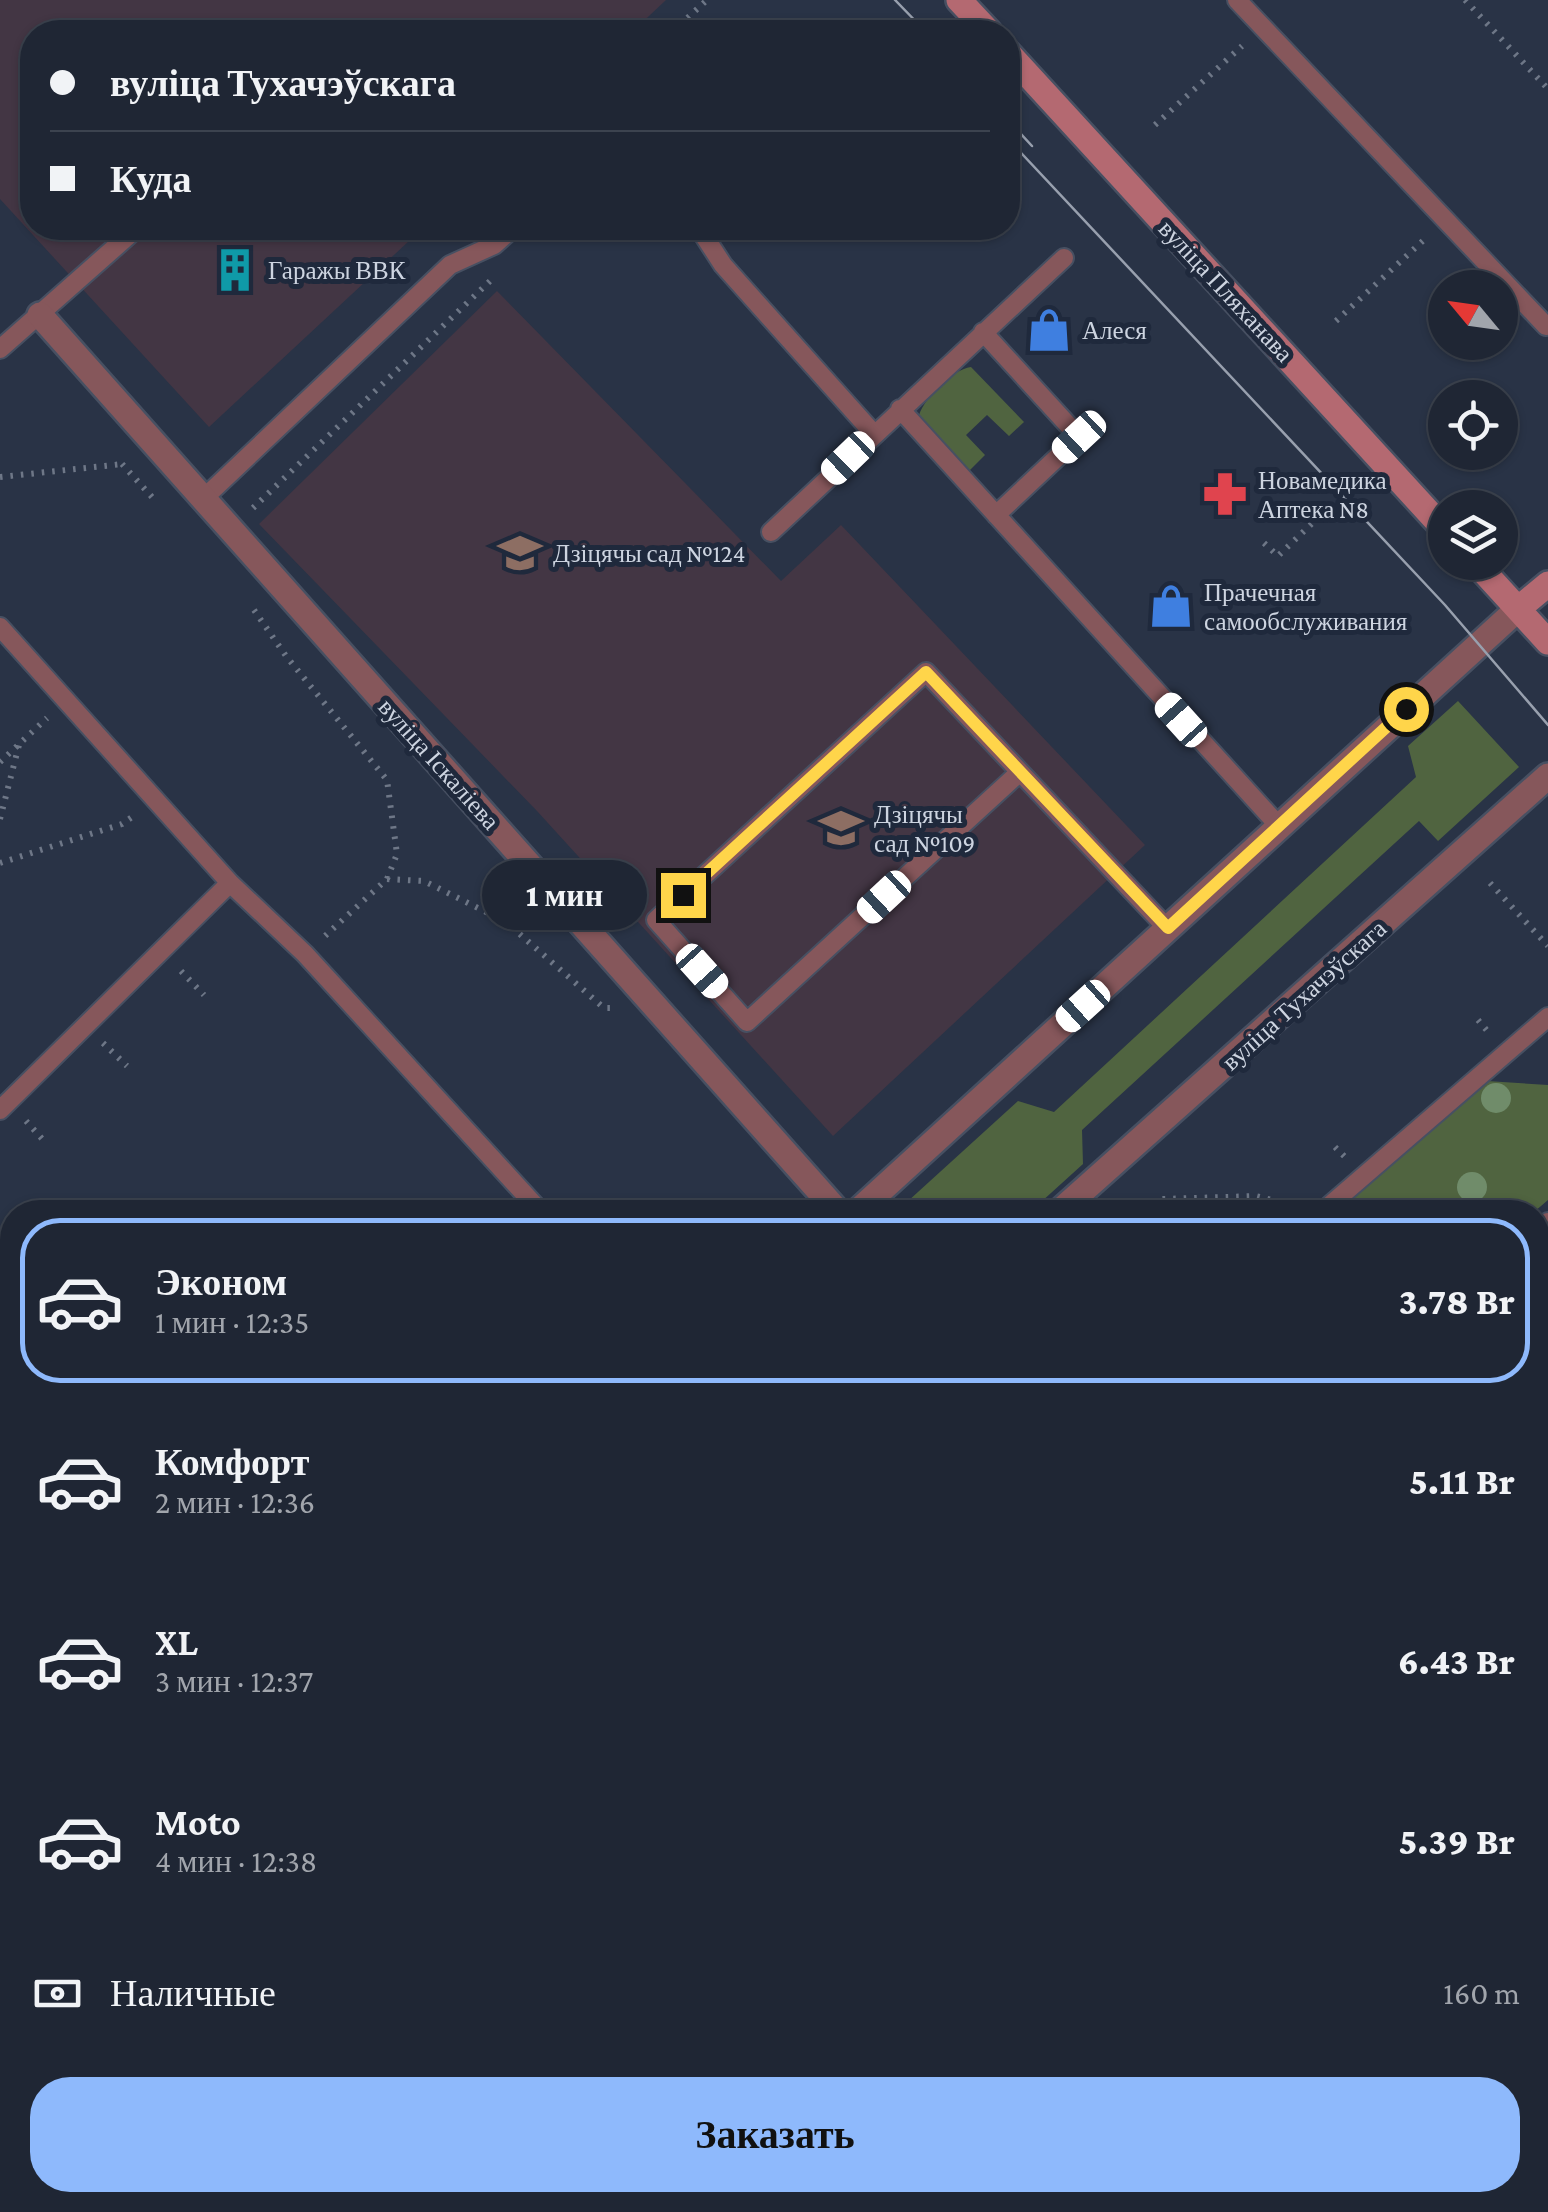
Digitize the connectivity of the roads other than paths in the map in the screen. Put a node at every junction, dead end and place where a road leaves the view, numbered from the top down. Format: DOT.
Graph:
graph roads {
  1 [pos="959,0"];
  2 [pos="1237,0"];
  3 [pos="978,20"];
  4 [pos="1020,65"];
  5 [pos="124,240"];
  6 [pos="500,240"];
  7 [pos="707,240"];
  8 [pos="1064,258"];
  9 [pos="40,315"];
  10 [pos="1548,324"];
  11 [pos="984,332"];
  12 [pos="0,349"];
  13 [pos="900,410"];
  14 [pos="874,434"];
  15 [pos="203,499"];
  16 [pos="1428,511"];
  17 [pos="996,515"];
  18 [pos="770,532"];
  19 [pos="1491,580"];
  20 [pos="1548,584"];
  21 [pos="1518,609"];
  22 [pos="0,626"];
  23 [pos="1548,642"];
  24 [pos="1020,772"];
  25 [pos="1548,776"];
  26 [pos="1278,826"];
  27 [pos="230,883"];
  28 [pos="1168,928"];
  29 [pos="1548,1017"];
  30 [pos="0,1110"];
  31 [pos="530,1200"];
  32 [pos="827,1200"];
  33 [pos="870,1200"];
  34 [pos="1073,1200"];
  35 [pos="1336,1200"];
  1 -- 3 [label="main road"];
  2 -- 10 [label="lane"];
  4 -- 16 [label="main road, вуліца Пляханава"];
  5 -- 9 [label="lane"];
  6 -- 15 [label="lane"];
  7 -- 14 [label="lane"];
  8 -- 11 [label="lane"];
  9 -- 12 [label="lane"];
  9 -- 15 [label="street, вуліца Іскаліева"];
  11 -- 13 [label="lane"];
  11 -- 17 [label="lane"];
  13 -- 14 [label="lane"];
  13 -- 17 [label="lane"];
  14 -- 18 [label="lane"];
  15 -- 32 [label="street, вуліца Іскаліева"];
  17 -- 26 [label="lane"];
  19 -- 21 [label="main road"];
  20 -- 21 [label="main road"];
  21 -- 23 [label="main road"];
  21 -- 26 [label="street"];
  22 -- 27 [label="lane"];
  24 -- 24 [label="lane"];
  24 -- 28 [label="lane"];
  25 -- 34 [label="street, вуліца Тухачэўскага"];
  26 -- 28 [label="street"];
  27 -- 30 [label="lane"];
  27 -- 31 [label="lane"];
  28 -- 33 [label="street"];
  29 -- 35 [label="lane"];
}
